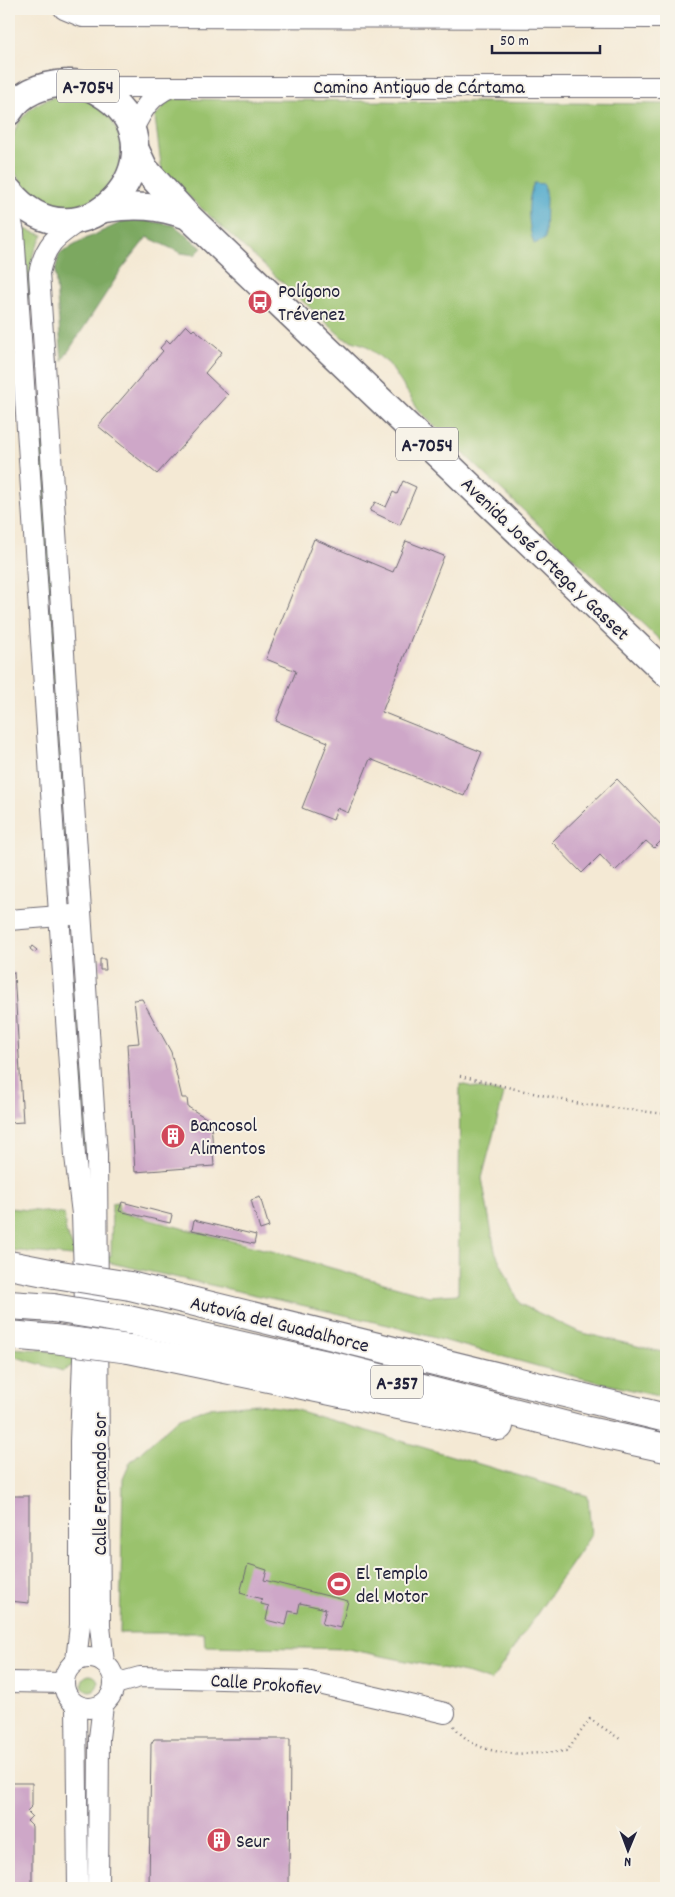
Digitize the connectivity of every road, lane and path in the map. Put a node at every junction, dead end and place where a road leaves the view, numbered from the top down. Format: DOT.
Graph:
graph roads {
  1 [pos="64,9"];
  2 [pos="159,13"];
  3 [pos="324,13"];
  4 [pos="490,13"];
  5 [pos="656,15"];
  6 [pos="90,87"];
  7 [pos="171,87"];
  8 [pos="666,87"];
  9 [pos="15,101"];
  10 [pos="133,139"];
  11 [pos="9,191"];
  12 [pos="9,209"];
  13 [pos="93,214"];
  14 [pos="188,216"];
  15 [pos="45,359"];
  16 [pos="16,361"];
  17 [pos="666,673"];
  18 [pos="81,914"];
  19 [pos="60,917"];
  20 [pos="9,920"];
  21 [pos="460,1076"];
  22 [pos="666,1114"];
  23 [pos="9,1265"];
  24 [pos="9,1272"];
  25 [pos="55,1274"];
  26 [pos="9,1305"];
  27 [pos="92,1305"];
  28 [pos="9,1335"];
  29 [pos="666,1418"];
  30 [pos="666,1448"];
  31 [pos="666,1460"];
  32 [pos="76,1661"];
  33 [pos="115,1672"];
  34 [pos="9,1682"];
  35 [pos="64,1683"];
  36 [pos="76,1705"];
  37 [pos="103,1705"];
  38 [pos="445,1713"];
  39 [pos="620,1740"];
  40 [pos="78,1888"];
  41 [pos="98,1888"];
  1 -- 2 [label="street"];
  2 -- 3 [label="street"];
  3 -- 4 [label="street"];
  4 -- 5 [label="street"];
  6 -- 7 [label="street, Camino Antiguo de Cártama"];
  6 -- 9 [label="main road, A-7054"];
  6 -- 10 [label="main road, A-7054"];
  7 -- 8 [label="street, Camino Antiguo de Cártama"];
  7 -- 10 [label="street"];
  10 -- 13 [label="main road"];
  10 -- 14 [label="main road, Avenida José Ortega y Gasset / A-7054"];
  11 -- 13 [label="main road, A-7054"];
  12 -- 16 [label="street"];
  13 -- 14 [label="main road, Avenida José Ortega y Gasset / A-7054"];
  13 -- 15 [label="street"];
  14 -- 17 [label="main road, Avenida José Ortega y Gasset / A-7054"];
  15 -- 16 [label="street"];
  15 -- 18 [label="street"];
  16 -- 19 [label="street"];
  18 -- 19 [label="street"];
  18 -- 27 [label="street"];
  19 -- 20 [label="street"];
  19 -- 27 [label="street"];
  21 -- 22 [label="path"];
  23 -- 25 [label="highway"];
  24 -- 25 [label="highway, Autovía del Guadalhorce / A-357"];
  25 -- 29 [label="highway, Autovía del Guadalhorce / A-357, bridge"];
  26 -- 30 [label="highway, Autovía del Guadalhorce / A-357, bridge"];
  27 -- 32 [label="street, Calle Fernando Sor"];
  27 -- 33 [label="street, Calle Fernando Sor"];
  28 -- 31 [label="highway, bridge"];
  32 -- 33 [label="street"];
  32 -- 35 [label="street"];
  33 -- 37 [label="street"];
  33 -- 38 [label="street, Calle Prokofiev"];
  34 -- 35 [label="street"];
  35 -- 36 [label="street"];
  36 -- 37 [label="street"];
  36 -- 40 [label="street"];
  37 -- 41 [label="street"];
  38 -- 39 [label="path"];
}
